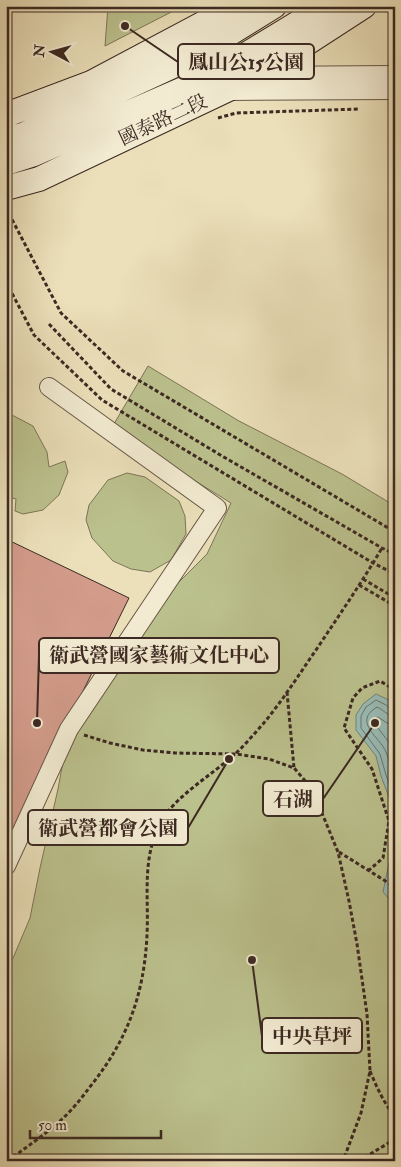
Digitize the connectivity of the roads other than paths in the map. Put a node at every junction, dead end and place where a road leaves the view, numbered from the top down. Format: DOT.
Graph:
graph roads {
  1 [pos="236,6"];
  2 [pos="274,6"];
  3 [pos="326,6"];
  4 [pos="364,6"];
  5 [pos="395,75"];
  6 [pos="256,76"];
  7 [pos="204,80"];
  8 [pos="226,90"];
  9 [pos="395,90"];
  10 [pos="6,115"];
  11 [pos="6,139"];
  12 [pos="6,163"];
  13 [pos="9,198"];
  14 [pos="49,387"];
  15 [pos="6,866"];
  1 -- 10 [label="street"];
  2 -- 11 [label="street"];
  3 -- 7 [label="street, 國泰路二段"];
  4 -- 6 [label="street, 國泰路二段"];
  5 -- 6 [label="street"];
  6 -- 7 [label="street"];
  6 -- 8 [label="street, 國泰路二段"];
  7 -- 12 [label="street, 國泰路二段"];
  8 -- 9 [label="street"];
  8 -- 13 [label="street, 國泰路二段"];
  14 -- 15 [label="street"];
}
